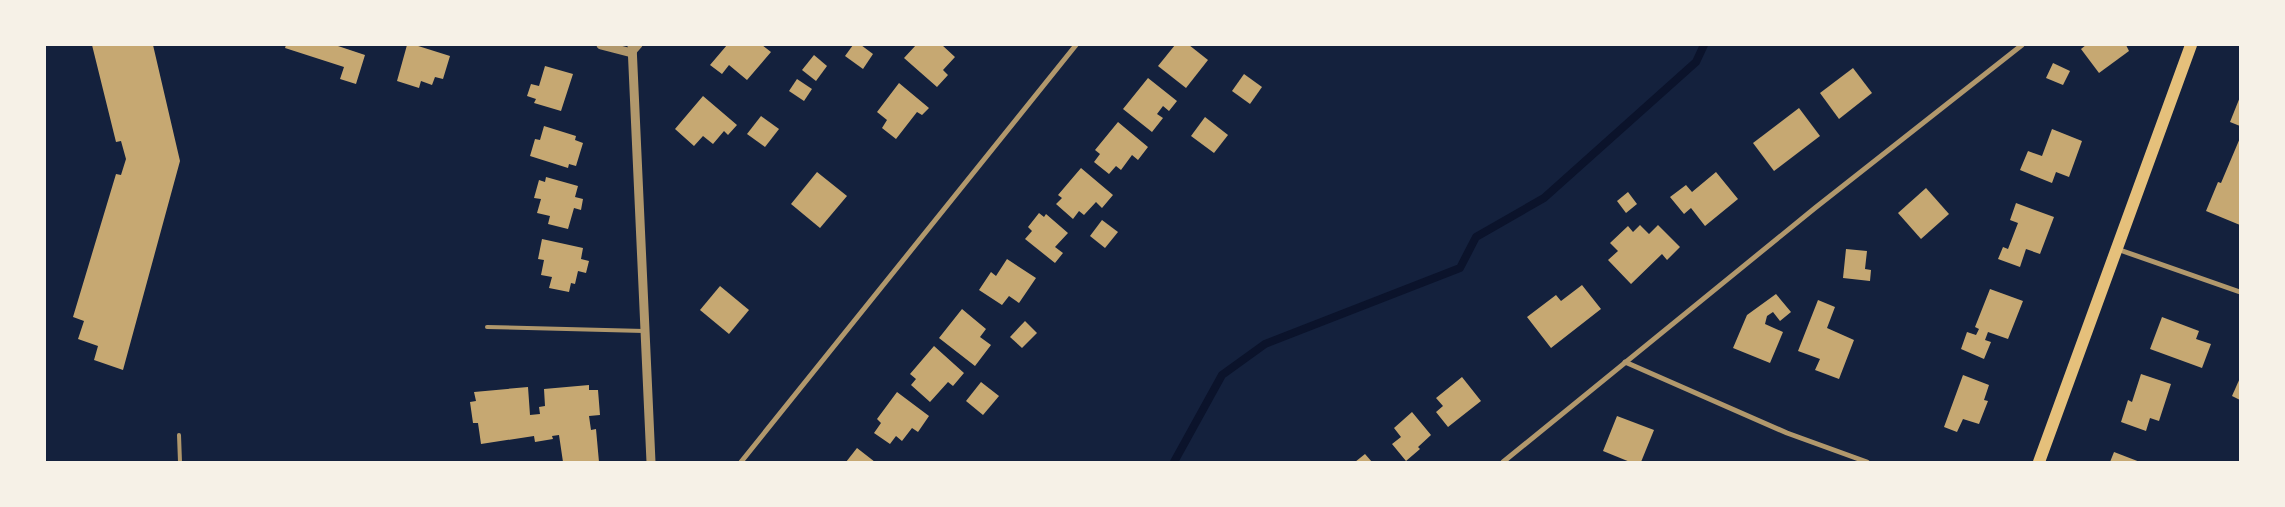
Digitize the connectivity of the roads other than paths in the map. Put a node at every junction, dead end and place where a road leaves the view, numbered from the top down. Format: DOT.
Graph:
graph roads {
  1 [pos="601,45"];
  2 [pos="640,45"];
  3 [pos="1076,45"];
  4 [pos="2022,45"];
  5 [pos="2191,45"];
  6 [pos="632,49"];
  7 [pos="2117,248"];
  8 [pos="2240,292"];
  9 [pos="487,327"];
  10 [pos="644,331"];
  11 [pos="1625,362"];
  12 [pos="180,435"];
  13 [pos="180,462"];
  14 [pos="651,462"];
  15 [pos="741,462"];
  16 [pos="1504,462"];
  17 [pos="1867,462"];
  18 [pos="2039,462"];
  1 -- 6 [label="street"];
  2 -- 6 [label="street"];
  3 -- 15 [label="street"];
  4 -- 11 [label="street"];
  5 -- 7 [label="main road"];
  6 -- 10 [label="street"];
  7 -- 8 [label="street"];
  7 -- 18 [label="main road"];
  9 -- 10 [label="lane"];
  10 -- 14 [label="street"];
  11 -- 16 [label="street"];
  11 -- 17 [label="street"];
  12 -- 13 [label="lane"];
}
